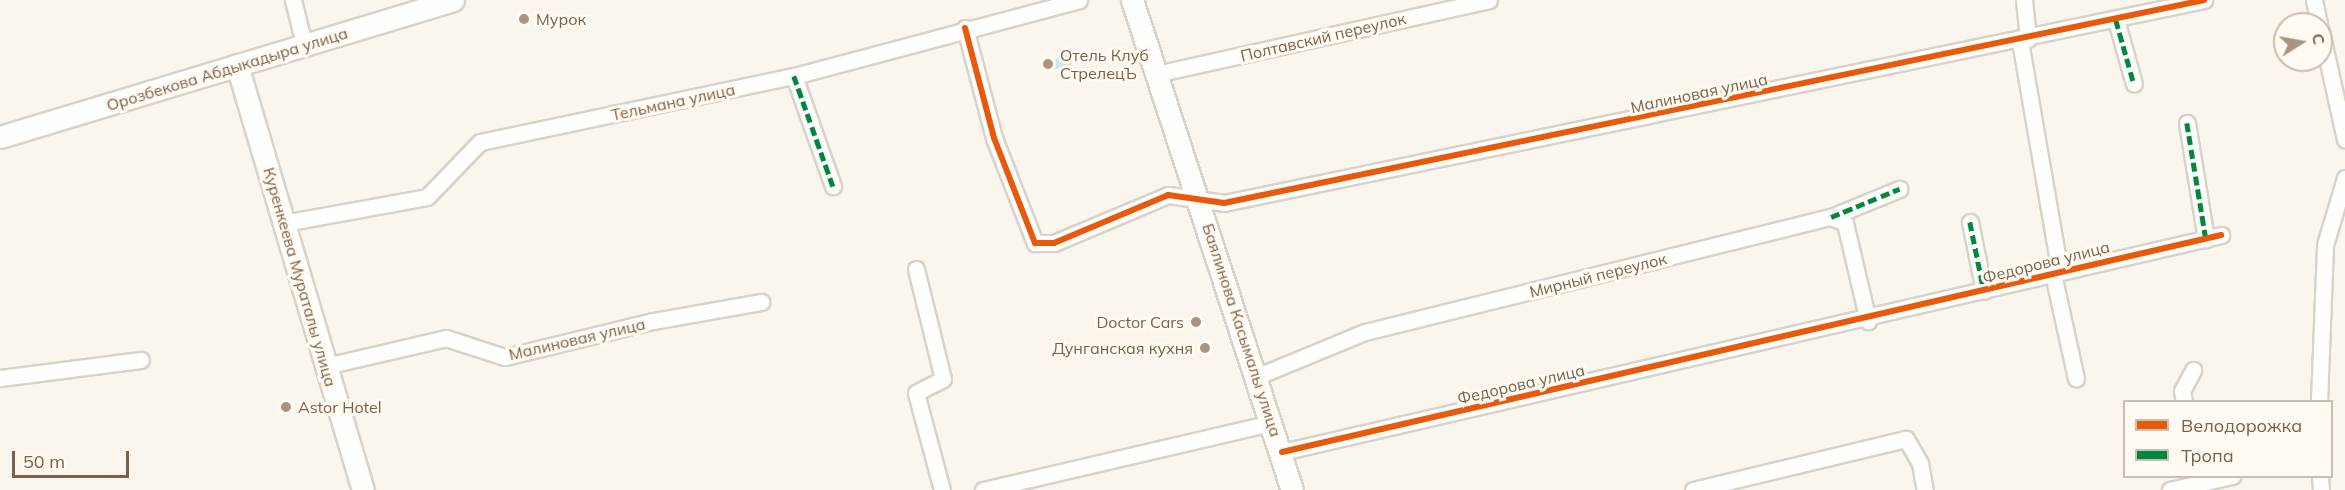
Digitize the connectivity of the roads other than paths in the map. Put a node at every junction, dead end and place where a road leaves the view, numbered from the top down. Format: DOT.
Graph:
graph roads {
  1 [pos="292,0"];
  2 [pos="453,0"];
  3 [pos="1079,0"];
  4 [pos="1132,0"];
  5 [pos="1489,0"];
  6 [pos="2024,0"];
  7 [pos="2204,0"];
  8 [pos="2116,20"];
  9 [pos="965,28"];
  10 [pos="2024,40"];
  11 [pos="304,44"];
  12 [pos="237,64"];
  13 [pos="2330,72"];
  14 [pos="1156,74"];
  15 [pos="794,76"];
  16 [pos="2134,84"];
  17 [pos="2187,123"];
  18 [pos="0,137"];
  19 [pos="2345,139"];
  20 [pos="2345,178"];
  21 [pos="833,186"];
  22 [pos="1899,189"];
  23 [pos="1198,199"];
  24 [pos="1831,217"];
  25 [pos="1970,222"];
  26 [pos="284,223"];
  27 [pos="916,269"];
  28 [pos="2056,273"];
  29 [pos="1984,291"];
  30 [pos="761,302"];
  31 [pos="1868,321"];
  32 [pos="141,360"];
  33 [pos="326,366"];
  34 [pos="2193,370"];
  35 [pos="1258,376"];
  36 [pos="0,378"];
  37 [pos="2076,379"];
  38 [pos="2184,400"];
  39 [pos="2319,400"];
  40 [pos="1272,423"];
  41 [pos="1282,452"];
  42 [pos="2220,478"];
  43 [pos="2196,480"];
  44 [pos="1006,487"];
  45 [pos="363,490"];
  46 [pos="942,490"];
  47 [pos="984,490"];
  48 [pos="1292,490"];
  49 [pos="1693,490"];
  50 [pos="1925,490"];
  51 [pos="2170,490"];
  1 -- 11 [label="street"];
  2 -- 11 [label="street, Орозбекова Абдыкадыра улица"];
  3 -- 9 [label="street, Тельмана улица"];
  4 -- 14 [label="street, Баялинова Касымалы улица"];
  5 -- 14 [label="street, Полтавский переулок"];
  6 -- 10 [label="street, Федорова улица"];
  7 -- 8 [label="street, Малиновая улица"];
  8 -- 10 [label="street, Малиновая улица"];
  8 -- 16 [label="street"];
  9 -- 15 [label="street, Тельмана улица"];
  9 -- 23 [label="street, Малиновая улица"];
  10 -- 23 [label="street, Малиновая улица"];
  10 -- 28 [label="street, Федорова улица"];
  11 -- 12 [label="street, Орозбекова Абдыкадыра улица"];
  12 -- 18 [label="street, Орозбекова Абдыкадыра улица"];
  12 -- 26 [label="street, Куренкеева Мураталы улица"];
  13 -- 19 [label="street"];
  14 -- 23 [label="street, Баялинова Касымалы улица"];
  15 -- 21 [label="street"];
  15 -- 26 [label="street, Тельмана улица"];
  17 -- 28 [label="street, Федорова улица"];
  20 -- 39 [label="street"];
  22 -- 24 [label="street, Мирный переулок"];
  23 -- 35 [label="street, Баялинова Касымалы улица"];
  24 -- 31 [label="street"];
  24 -- 35 [label="street, Мирный переулок"];
  25 -- 29 [label="street"];
  26 -- 33 [label="street, Куренкеева Мураталы улица"];
  27 -- 46 [label="street"];
  28 -- 29 [label="street, Федорова улица"];
  28 -- 37 [label="street"];
  29 -- 31 [label="street, Федорова улица"];
  30 -- 33 [label="street, Малиновая улица"];
  31 -- 41 [label="street, Федорова улица"];
  32 -- 36 [label="street"];
  33 -- 45 [label="street, Куренкеева Мураталы улица"];
  34 -- 38 [label="street"];
  35 -- 40 [label="street, Баялинова Касымалы улица"];
  40 -- 41 [label="street, Баялинова Касымалы улица"];
  40 -- 44 [label="street"];
  41 -- 48 [label="street, Баялинова Касымалы улица"];
  42 -- 43 [label="street"];
  43 -- 51 [label="street"];
  44 -- 47 [label="street"];
  49 -- 50 [label="street"];
}
